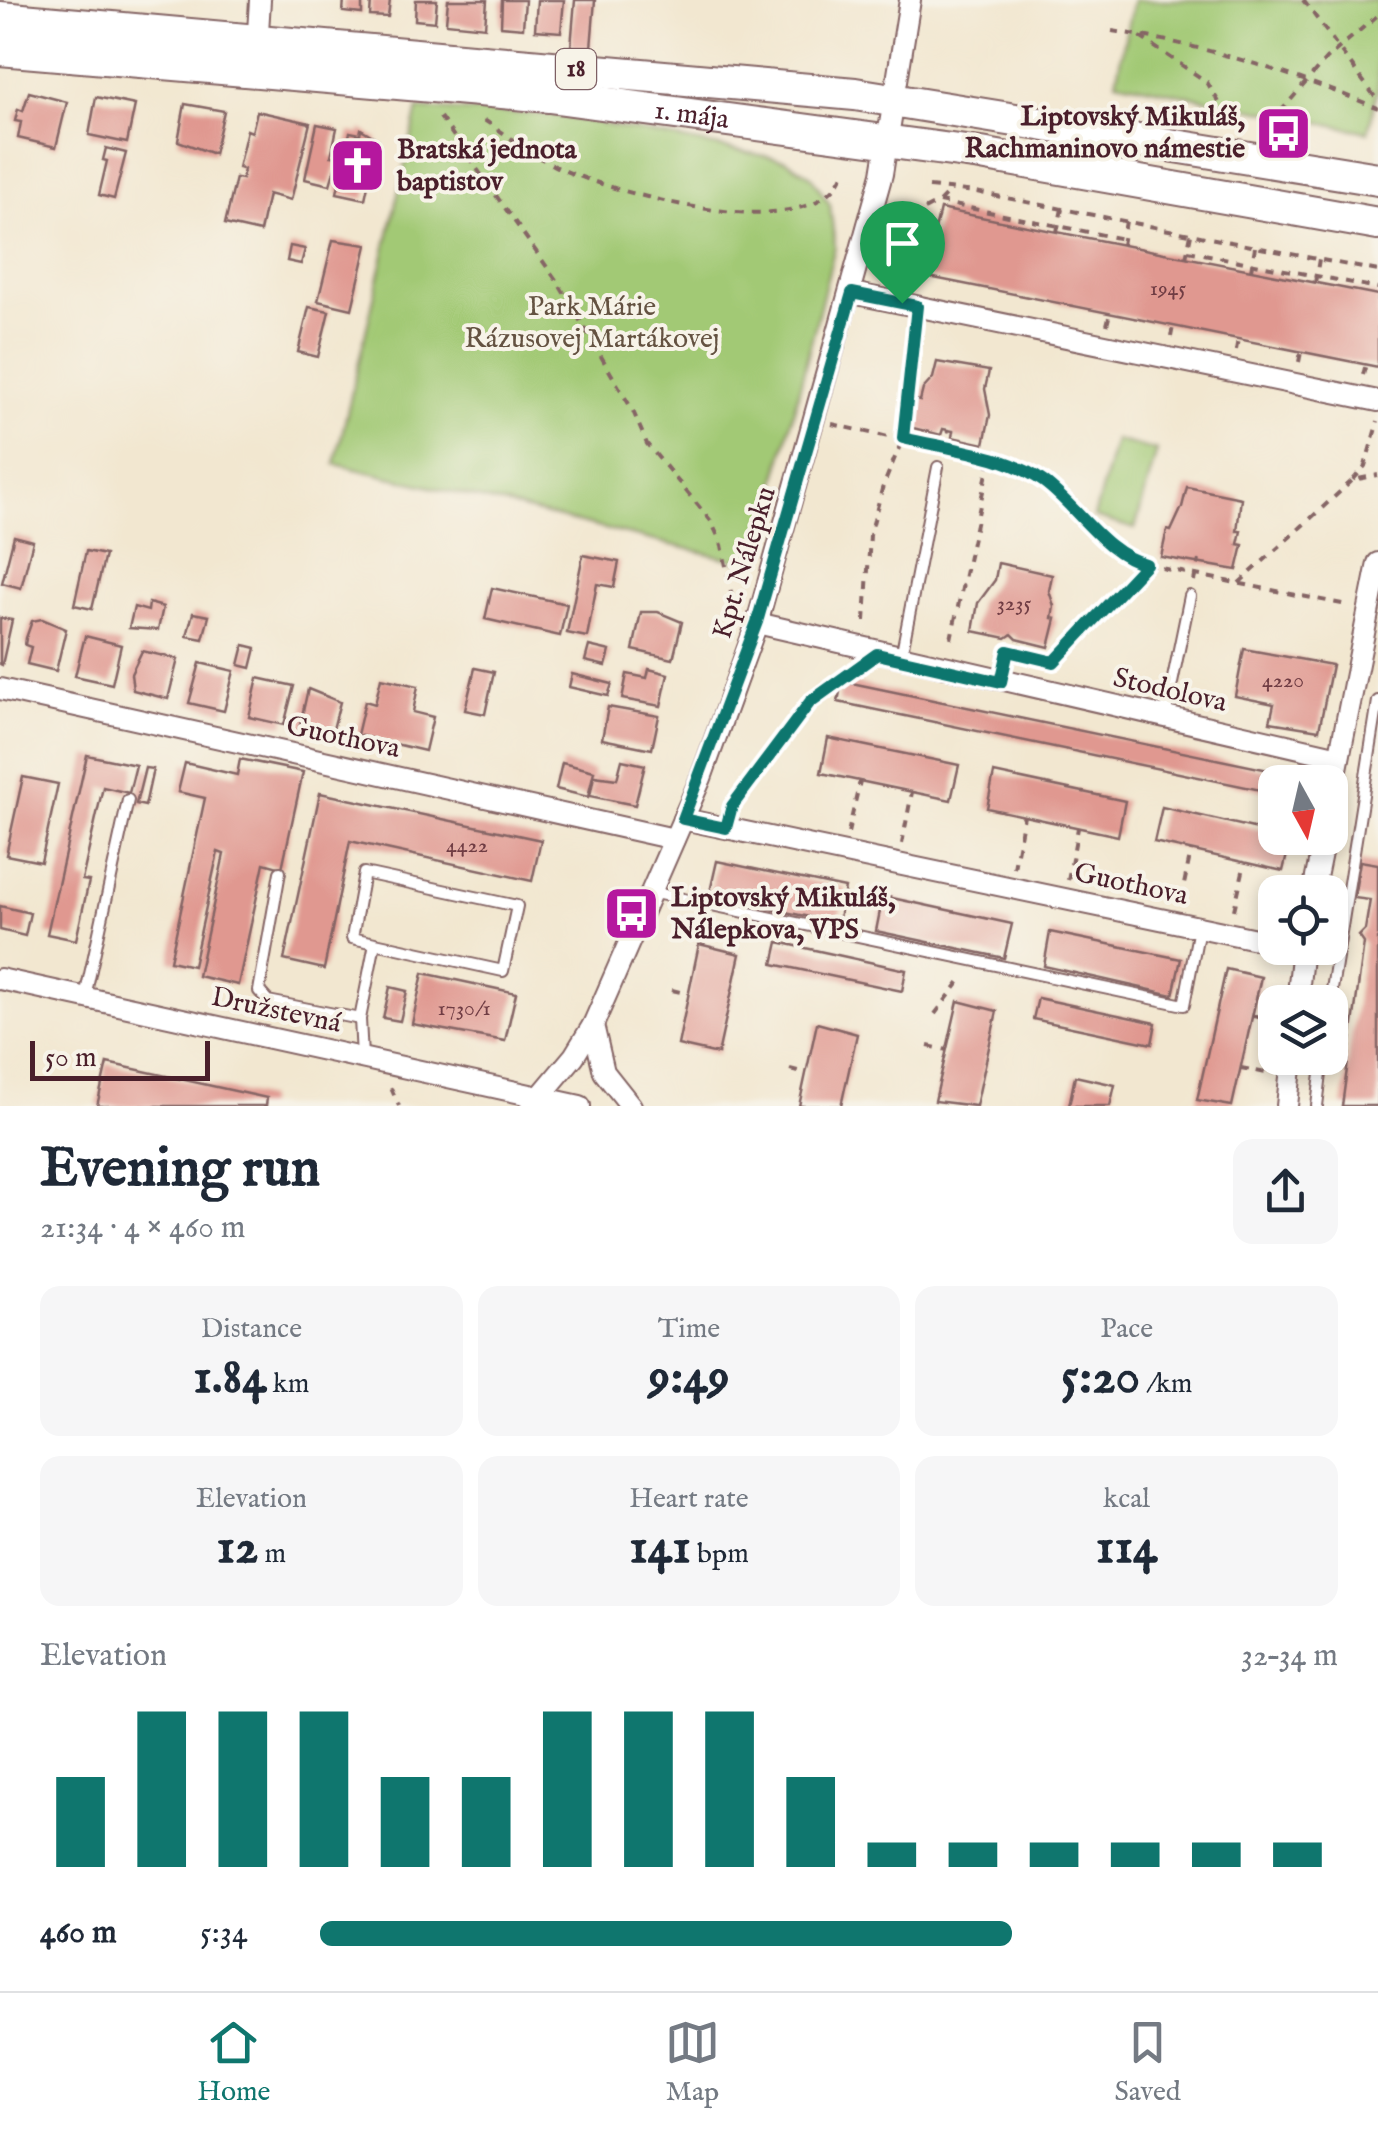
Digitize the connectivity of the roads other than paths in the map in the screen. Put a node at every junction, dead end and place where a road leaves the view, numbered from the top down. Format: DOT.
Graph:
graph roads {
  1 [pos="260,0"];
  2 [pos="910,0"];
  3 [pos="0,18"];
  4 [pos="0,49"];
  5 [pos="256,57"];
  6 [pos="894,99"];
  7 [pos="889,142"];
  8 [pos="1378,179"];
  9 [pos="1378,224"];
  10 [pos="852,293"];
  11 [pos="1378,400"];
  12 [pos="938,467"];
  13 [pos="1378,563"];
  14 [pos="1190,596"];
  15 [pos="757,622"];
  16 [pos="900,659"];
  17 [pos="0,689"];
  18 [pos="1378,701"];
  19 [pos="1165,718"];
  20 [pos="1339,757"];
  21 [pos="1337,765"];
  22 [pos="128,800"];
  23 [pos="683,819"];
  24 [pos="674,839"];
  25 [pos="280,872"];
  26 [pos="650,892"];
  27 [pos="1198,928"];
  28 [pos="1258,940"];
  29 [pos="375,944"];
  30 [pos="0,979"];
  31 [pos="1333,985"];
  32 [pos="86,997"];
  33 [pos="360,1019"];
  34 [pos="593,1025"];
  35 [pos="362,1058"];
  36 [pos="1290,1075"];
  37 [pos="1321,1075"];
  38 [pos="536,1102"];
  39 [pos="580,1106"];
  40 [pos="631,1106"];
  41 [pos="1288,1106"];
  42 [pos="1318,1106"];
  1 -- 5 [label="street"];
  2 -- 6 [label="street, Kpt. Nálepku"];
  3 -- 5 [label="main road, 1. mája / 18"];
  4 -- 5 [label="main road, 1. mája / 18"];
  5 -- 6 [label="main road, 1. mája / 18"];
  5 -- 7 [label="main road, 1. mája / 18"];
  6 -- 7 [label="street, Kpt. Nálepku"];
  6 -- 8 [label="main road, 1. mája / 18"];
  7 -- 9 [label="main road, 1. mája / 18"];
  7 -- 10 [label="street, Kpt. Nálepku"];
  10 -- 11 [label="street"];
  10 -- 15 [label="street, Kpt. Nálepku"];
  12 -- 16 [label="lane"];
  13 -- 20 [label="street"];
  14 -- 19 [label="lane"];
  15 -- 16 [label="street, Stodolova"];
  15 -- 23 [label="street, Kpt. Nálepku"];
  16 -- 19 [label="street, Stodolova"];
  17 -- 24 [label="street, Guothova"];
  18 -- 31 [label="lane"];
  19 -- 20 [label="street, Stodolova"];
  20 -- 21 [label="street"];
  22 -- 32 [label="lane"];
  23 -- 24 [label="street, Kpt. Nálepku"];
  23 -- 27 [label="street, Guothova"];
  24 -- 26 [label="street, Kpt. Nálepku"];
  25 -- 33 [label="lane"];
  26 -- 27 [label="lane"];
  26 -- 34 [label="street, Kpt. Nálepku"];
  27 -- 28 [label="street, Guothova"];
  29 -- 29 [label="lane"];
  29 -- 33 [label="lane"];
  30 -- 32 [label="street, Družstevná"];
  32 -- 35 [label="street, Družstevná"];
  33 -- 35 [label="lane"];
  34 -- 38 [label="street, Kpt. Nálepku"];
  34 -- 40 [label="street"];
  35 -- 38 [label="street, Družstevná"];
  36 -- 41 [label="street"];
  37 -- 42 [label="lane"];
  38 -- 39 [label="street"];
}
